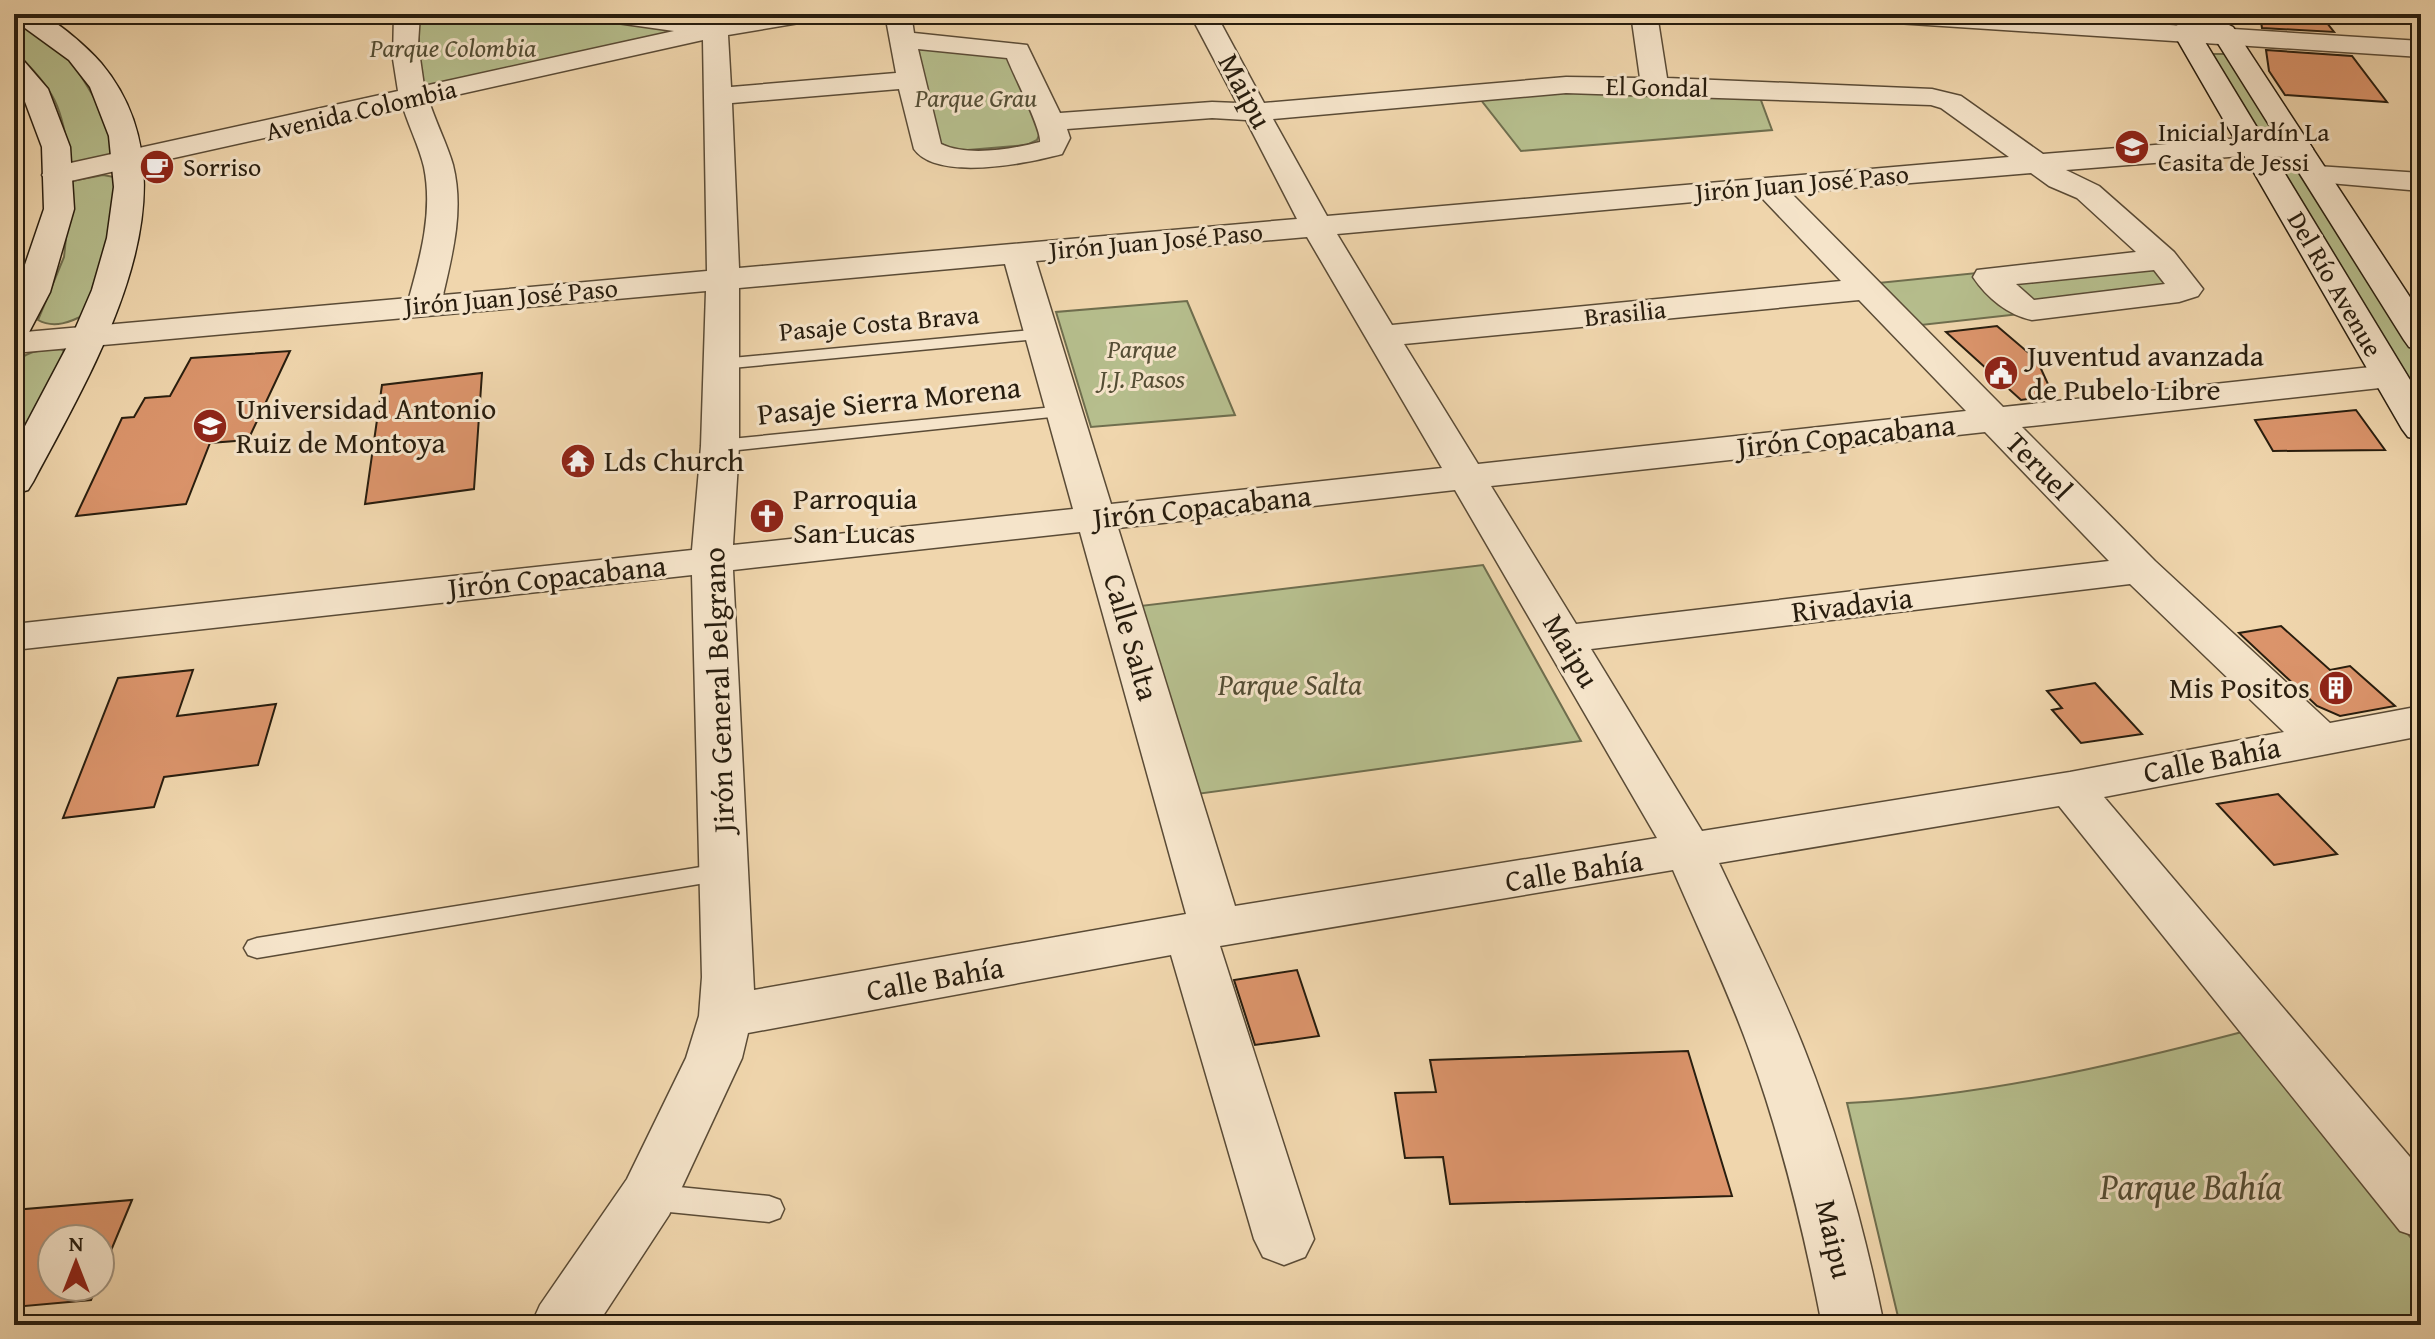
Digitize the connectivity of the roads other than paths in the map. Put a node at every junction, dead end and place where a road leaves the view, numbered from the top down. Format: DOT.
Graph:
graph roads {
  1 [pos="22,14"];
  2 [pos="407,14"];
  3 [pos="610,14"];
  4 [pos="805,14"];
  5 [pos="1203,14"];
  6 [pos="1644,14"];
  7 [pos="1881,14"];
  8 [pos="709,23"];
  9 [pos="2202,27"];
  10 [pos="2421,49"];
  11 [pos="904,50"];
  12 [pos="14,66"];
  13 [pos="1655,86"];
  14 [pos="717,90"];
  15 [pos="412,98"];
  16 [pos="1257,112"];
  17 [pos="1053,130"];
  18 [pos="2254,146"];
  19 [pos="2299,149"];
  20 [pos="128,162"];
  21 [pos="2049,172"];
  22 [pos="57,175"];
  23 [pos="2317,175"];
  24 [pos="2421,182"];
  25 [pos="1767,186"];
  26 [pos="1317,227"];
  27 [pos="1018,254"];
  28 [pos="2149,261"];
  29 [pos="721,278"];
  30 [pos="1865,289"];
  31 [pos="424,305"];
  32 [pos="14,331"];
  33 [pos="1042,334"];
  34 [pos="91,336"];
  35 [pos="1384,336"];
  36 [pos="2421,340"];
  37 [pos="14,343"];
  38 [pos="721,364"];
  39 [pos="2389,376"];
  40 [pos="1064,411"];
  41 [pos="1994,420"];
  42 [pos="2421,429"];
  43 [pos="720,446"];
  44 [pos="1469,477"];
  45 [pos="14,482"];
  46 [pos="1096,518"];
  47 [pos="712,560"];
  48 [pos="2140,570"];
  49 [pos="14,637"];
  50 [pos="1564,639"];
  51 [pos="2421,721"];
  52 [pos="2319,739"];
  53 [pos="2070,788"];
  54 [pos="1690,852"];
  55 [pos="726,872"];
  56 [pos="1203,931"];
  57 [pos="257,948"];
  58 [pos="726,1016"];
  59 [pos="648,1197"];
  60 [pos="769,1209"];
  61 [pos="2421,1213"];
  62 [pos="1284,1239"];
  63 [pos="562,1325"];
  64 [pos="1853,1325"];
  1 -- 20 [label="street"];
  2 -- 15 [label="street"];
  3 -- 8 [label="street"];
  4 -- 8 [label="street, Avenida Colombia"];
  5 -- 16 [label="street, Maipu"];
  6 -- 13 [label="street"];
  7 -- 9 [label="street"];
  8 -- 14 [label="street, Jirón General Belgrano"];
  8 -- 15 [label="street, Avenida Colombia"];
  9 -- 10 [label="street"];
  9 -- 18 [label="street, Del Río Avenue"];
  9 -- 19 [label="street, Del Río Avenue"];
  11 -- 14 [label="street"];
  11 -- 17 [label="street"];
  11 -- 17 [label="street, El Gondal"];
  12 -- 22 [label="street"];
  13 -- 16 [label="street, El Gondal"];
  13 -- 21 [label="street, El Gondal"];
  14 -- 29 [label="street, Jirón General Belgrano"];
  15 -- 20 [label="street, Avenida Colombia"];
  15 -- 31 [label="street"];
  16 -- 17 [label="street, El Gondal"];
  16 -- 26 [label="street, Maipu"];
  18 -- 19 [label="street, Jirón Juan José Paso"];
  18 -- 21 [label="street, Jirón Juan José Paso"];
  18 -- 39 [label="street, Del Río Avenue"];
  19 -- 23 [label="street, Del Río Avenue"];
  20 -- 22 [label="street, Avenida Colombia"];
  20 -- 34 [label="street"];
  21 -- 25 [label="street, Jirón Juan José Paso"];
  21 -- 28 [label="street, El Gondal"];
  22 -- 32 [label="street"];
  23 -- 24 [label="street"];
  23 -- 36 [label="street, Del Río Avenue"];
  25 -- 26 [label="street, Jirón Juan José Paso"];
  25 -- 30 [label="street, Teruel"];
  26 -- 27 [label="street, Jirón Juan José Paso"];
  26 -- 35 [label="street, Maipu"];
  27 -- 29 [label="street, Jirón Juan José Paso"];
  27 -- 33 [label="street, Calle Salta"];
  28 -- 28 [label="street, El Gondal"];
  29 -- 31 [label="street, Jirón Juan José Paso"];
  29 -- 38 [label="street, Jirón General Belgrano"];
  30 -- 35 [label="street, Brasilia"];
  30 -- 41 [label="street, Teruel"];
  31 -- 34 [label="street, Jirón Juan José Paso"];
  33 -- 38 [label="lane, Pasaje Costa Brava"];
  33 -- 40 [label="street, Calle Salta"];
  34 -- 37 [label="street, Jirón Juan José Paso"];
  34 -- 45 [label="street"];
  35 -- 44 [label="street, Maipu"];
  38 -- 43 [label="street, Jirón General Belgrano"];
  39 -- 41 [label="street, Jirón Copacabana"];
  39 -- 42 [label="street, Del Río Avenue"];
  40 -- 43 [label="lane, Pasaje Sierra Morena"];
  40 -- 46 [label="street, Calle Salta"];
  41 -- 44 [label="street, Jirón Copacabana"];
  41 -- 48 [label="street, Teruel"];
  43 -- 47 [label="street, Jirón General Belgrano"];
  44 -- 46 [label="street, Jirón Copacabana"];
  44 -- 50 [label="street, Maipu"];
  46 -- 47 [label="street, Jirón Copacabana"];
  46 -- 56 [label="street, Calle Salta"];
  47 -- 49 [label="street, Jirón Copacabana"];
  47 -- 55 [label="street, Jirón General Belgrano"];
  48 -- 50 [label="street, Rivadavia"];
  48 -- 52 [label="street, Teruel"];
  50 -- 54 [label="street, Maipu"];
  51 -- 52 [label="street, Calle Bahía"];
  52 -- 53 [label="street, Calle Bahía"];
  53 -- 54 [label="street, Calle Bahía"];
  53 -- 61 [label="street"];
  54 -- 56 [label="street, Calle Bahía"];
  54 -- 64 [label="street, Maipu"];
  55 -- 57 [label="lane"];
  55 -- 58 [label="street, Jirón General Belgrano"];
  56 -- 58 [label="street, Calle Bahía"];
  56 -- 62 [label="street, Calle Salta"];
  58 -- 59 [label="street, Jirón General Belgrano"];
  59 -- 60 [label="lane"];
  59 -- 63 [label="street, Jirón General Belgrano"];
}
